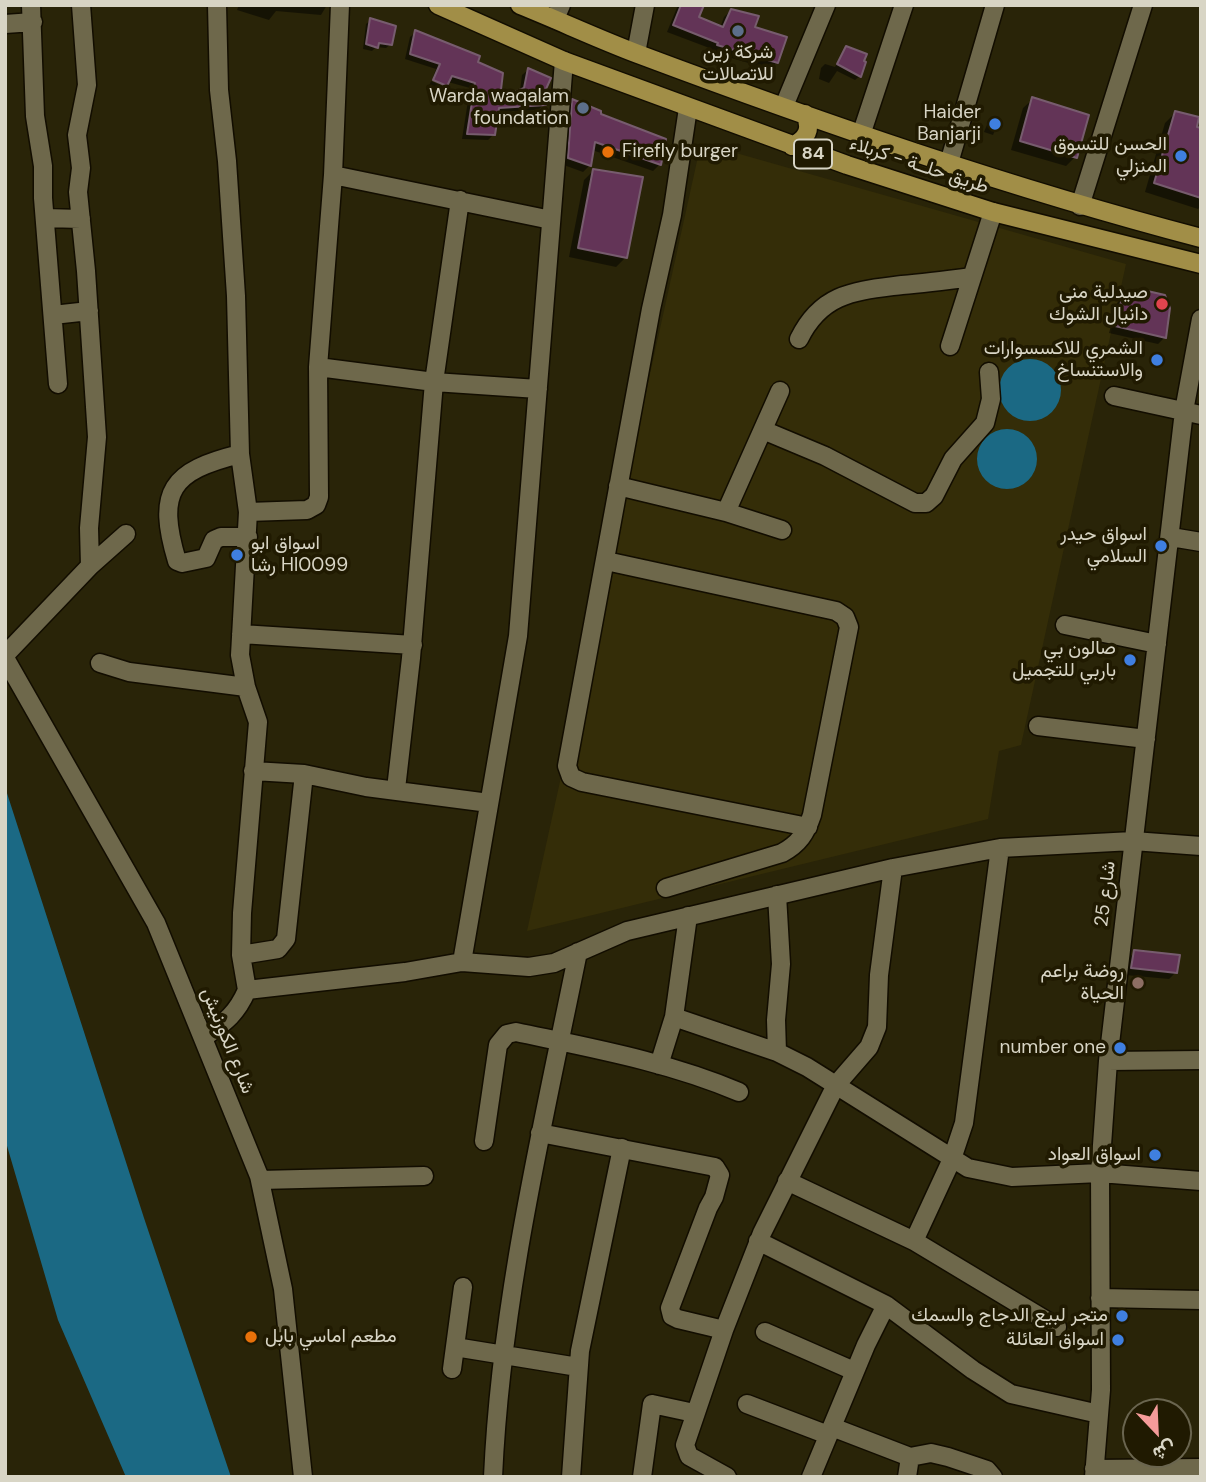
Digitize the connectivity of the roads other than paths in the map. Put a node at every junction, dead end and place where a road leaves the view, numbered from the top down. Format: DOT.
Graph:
graph roads {
  1 [pos="81,5"];
  2 [pos="217,5"];
  3 [pos="340,5"];
  4 [pos="438,5"];
  5 [pos="520,5"];
  6 [pos="645,5"];
  7 [pos="826,5"];
  8 [pos="904,5"];
  9 [pos="995,5"];
  10 [pos="1143,5"];
  11 [pos="558,12"];
  12 [pos="32,14"];
  13 [pos="5,24"];
  14 [pos="636,53"];
  15 [pos="564,61"];
  16 [pos="784,106"];
  17 [pos="688,108"];
  18 [pos="805,114"];
  19 [pos="860,134"];
  20 [pos="792,146"];
  21 [pos="949,163"];
  22 [pos="847,165"];
  23 [pos="333,175"];
  24 [pos="460,200"];
  25 [pos="1080,206"];
  26 [pos="993,212"];
  27 [pos="45,218"];
  28 [pos="81,219"];
  29 [pos="551,220"];
  30 [pos="1201,238"];
  31 [pos="1201,264"];
  32 [pos="972,277"];
  33 [pos="89,311"];
  34 [pos="52,315"];
  35 [pos="1201,319"];
  36 [pos="799,339"];
  37 [pos="950,346"];
  38 [pos="318,368"];
  39 [pos="989,372"];
  40 [pos="434,382"];
  41 [pos="58,384"];
  42 [pos="538,389"];
  43 [pos="780,391"];
  44 [pos="1114,397"];
  45 [pos="1192,413"];
  46 [pos="763,430"];
  47 [pos="240,454"];
  48 [pos="618,486"];
  49 [pos="248,512"];
  50 [pos="726,512"];
  51 [pos="782,530"];
  52 [pos="126,534"];
  53 [pos="248,537"];
  54 [pos="1171,537"];
  55 [pos="1201,542"];
  56 [pos="606,561"];
  57 [pos="90,566"];
  58 [pos="1065,625"];
  59 [pos="241,634"];
  60 [pos="1157,644"];
  61 [pos="412,645"];
  62 [pos="5,656"];
  63 [pos="100,663"];
  64 [pos="246,687"];
  65 [pos="1038,726"];
  66 [pos="1146,739"];
  67 [pos="253,771"];
  68 [pos="304,774"];
  69 [pos="396,789"];
  70 [pos="489,803"];
  71 [pos="808,827"];
  72 [pos="1133,841"];
  73 [pos="1201,846"];
  74 [pos="1000,848"];
  75 [pos="893,868"];
  76 [pos="666,888"];
  77 [pos="777,895"];
  78 [pos="688,916"];
  79 [pos="578,952"];
  80 [pos="241,956"];
  81 [pos="462,962"];
  82 [pos="247,990"];
  83 [pos="674,1017"];
  84 [pos="203,1038"];
  85 [pos="560,1041"];
  86 [pos="776,1052"];
  87 [pos="1201,1060"];
  88 [pos="1108,1061"];
  89 [pos="659,1065"];
  90 [pos="836,1085"];
  91 [pos="739,1092"];
  92 [pos="540,1133"];
  93 [pos="484,1141"];
  94 [pos="622,1148"];
  95 [pos="952,1159"];
  96 [pos="1100,1173"];
  97 [pos="424,1176"];
  98 [pos="260,1180"];
  99 [pos="787,1181"];
  100 [pos="1201,1181"];
  101 [pos="758,1241"];
  102 [pos="914,1241"];
  103 [pos="463,1287"];
  104 [pos="1100,1298"];
  105 [pos="1201,1300"];
  106 [pos="886,1305"];
  107 [pos="1057,1327"];
  108 [pos="724,1330"];
  109 [pos="765,1332"];
  110 [pos="455,1347"];
  111 [pos="503,1353"];
  112 [pos="578,1367"];
  113 [pos="452,1369"];
  114 [pos="854,1371"];
  115 [pos="747,1404"];
  116 [pos="694,1413"];
  117 [pos="1099,1414"];
  118 [pos="830,1431"];
  119 [pos="910,1457"];
  120 [pos="1201,1468"];
  121 [pos="1094,1473"];
  122 [pos="719,1475"];
  123 [pos="303,1477"];
  124 [pos="493,1477"];
  125 [pos="571,1477"];
  126 [pos="642,1477"];
  127 [pos="811,1477"];
  128 [pos="907,1477"];
  129 [pos="993,1477"];
  1 -- 28 [label="street"];
  2 -- 47 [label="street"];
  3 -- 23 [label="street"];
  4 -- 15 [label="main road, طريق حلــة - كربلاء / 84"];
  5 -- 11 [label="main road, طريق حلــة - كربلاء / 84"];
  6 -- 14 [label="street"];
  7 -- 16 [label="street"];
  8 -- 19 [label="street"];
  9 -- 21 [label="street"];
  10 -- 25 [label="street"];
  11 -- 14 [label="main road, طريق حلــة - كربلاء / 84"];
  12 -- 13 [label="street"];
  12 -- 27 [label="street"];
  14 -- 16 [label="main road, طريق حلــة - كربلاء / 84"];
  15 -- 17 [label="main road, طريق حلــة - كربلاء / 84"];
  15 -- 29 [label="street"];
  16 -- 18 [label="main road, طريق حلــة - كربلاء / 84"];
  17 -- 20 [label="main road, طريق حلــة - كربلاء / 84"];
  17 -- 48 [label="street"];
  18 -- 19 [label="main road, طريق حلــة - كربلاء / 84"];
  18 -- 20 [label="main road"];
  19 -- 21 [label="main road, طريق حلــة - كربلاء / 84"];
  19 -- 22 [label="main road"];
  20 -- 22 [label="main road, طريق حلــة - كربلاء / 84"];
  21 -- 25 [label="main road, طريق حلــة - كربلاء / 84"];
  22 -- 26 [label="main road, طريق حلــة - كربلاء / 84"];
  23 -- 24 [label="street"];
  23 -- 38 [label="street"];
  24 -- 29 [label="street"];
  24 -- 40 [label="street"];
  25 -- 30 [label="main road, طريق حلــة - كربلاء / 84"];
  26 -- 31 [label="main road, طريق حلــة - كربلاء / 84"];
  26 -- 32 [label="street"];
  27 -- 28 [label="street"];
  27 -- 34 [label="street"];
  28 -- 33 [label="street"];
  29 -- 42 [label="street"];
  32 -- 36 [label="street"];
  32 -- 37 [label="street"];
  33 -- 34 [label="street"];
  33 -- 57 [label="street"];
  34 -- 41 [label="street"];
  35 -- 45 [label="street, شارع 25"];
  38 -- 40 [label="street"];
  38 -- 49 [label="street"];
  39 -- 46 [label="street"];
  40 -- 42 [label="street"];
  40 -- 61 [label="street"];
  42 -- 70 [label="street"];
  43 -- 46 [label="street"];
  44 -- 45 [label="street"];
  45 -- 54 [label="street, شارع 25"];
  46 -- 50 [label="street"];
  47 -- 49 [label="street"];
  47 -- 53 [label="street"];
  48 -- 50 [label="street"];
  48 -- 56 [label="street"];
  49 -- 53 [label="street"];
  50 -- 51 [label="street"];
  52 -- 57 [label="street"];
  53 -- 59 [label="street"];
  54 -- 55 [label="street"];
  54 -- 60 [label="street, شارع 25"];
  56 -- 71 [label="street"];
  56 -- 71 [label="street"];
  57 -- 62 [label="street"];
  58 -- 60 [label="street"];
  59 -- 61 [label="street"];
  59 -- 64 [label="street"];
  60 -- 66 [label="street, شارع 25"];
  61 -- 69 [label="street"];
  62 -- 84 [label="street, شارع الكورنيش"];
  63 -- 64 [label="street"];
  64 -- 67 [label="street"];
  65 -- 66 [label="street"];
  66 -- 72 [label="street, شارع 25"];
  67 -- 68 [label="street"];
  67 -- 80 [label="street"];
  68 -- 69 [label="street"];
  68 -- 80 [label="street"];
  69 -- 70 [label="street"];
  70 -- 81 [label="street"];
  71 -- 76 [label="street"];
  72 -- 73 [label="street"];
  72 -- 74 [label="street"];
  72 -- 88 [label="street, شارع 25"];
  74 -- 75 [label="street"];
  74 -- 95 [label="street"];
  75 -- 77 [label="street"];
  75 -- 90 [label="street"];
  77 -- 78 [label="street"];
  77 -- 86 [label="street"];
  78 -- 79 [label="street"];
  78 -- 83 [label="street"];
  79 -- 81 [label="street"];
  79 -- 85 [label="street"];
  80 -- 82 [label="street"];
  81 -- 82 [label="street"];
  82 -- 84 [label="street"];
  83 -- 86 [label="street"];
  83 -- 89 [label="street"];
  84 -- 98 [label="street, شارع الكورنيش"];
  85 -- 89 [label="street"];
  85 -- 92 [label="street"];
  85 -- 93 [label="street"];
  86 -- 90 [label="street"];
  87 -- 88 [label="street"];
  88 -- 96 [label="street, شارع 25"];
  89 -- 91 [label="street"];
  90 -- 95 [label="street"];
  90 -- 99 [label="street"];
  92 -- 94 [label="street"];
  92 -- 111 [label="street"];
  94 -- 108 [label="street"];
  94 -- 112 [label="street"];
  95 -- 96 [label="street"];
  95 -- 102 [label="street"];
  96 -- 100 [label="street"];
  96 -- 104 [label="street, شارع 25"];
  97 -- 98 [label="street"];
  98 -- 123 [label="street, شارع الكورنيش"];
  99 -- 101 [label="street"];
  99 -- 102 [label="street"];
  101 -- 106 [label="street"];
  101 -- 108 [label="street"];
  102 -- 107 [label="street"];
  103 -- 110 [label="street"];
  104 -- 105 [label="street"];
  104 -- 117 [label="street, شارع 25"];
  106 -- 114 [label="street"];
  106 -- 117 [label="street"];
  108 -- 116 [label="street"];
  109 -- 114 [label="street"];
  110 -- 111 [label="street"];
  110 -- 113 [label="street"];
  111 -- 112 [label="street"];
  111 -- 124 [label="street"];
  112 -- 125 [label="street"];
  114 -- 118 [label="street"];
  115 -- 118 [label="street"];
  116 -- 122 [label="street"];
  116 -- 126 [label="street"];
  117 -- 121 [label="street, شارع 25"];
  118 -- 119 [label="street"];
  118 -- 127 [label="street"];
  119 -- 128 [label="street"];
  119 -- 129 [label="street"];
  120 -- 121 [label="street"];
}
